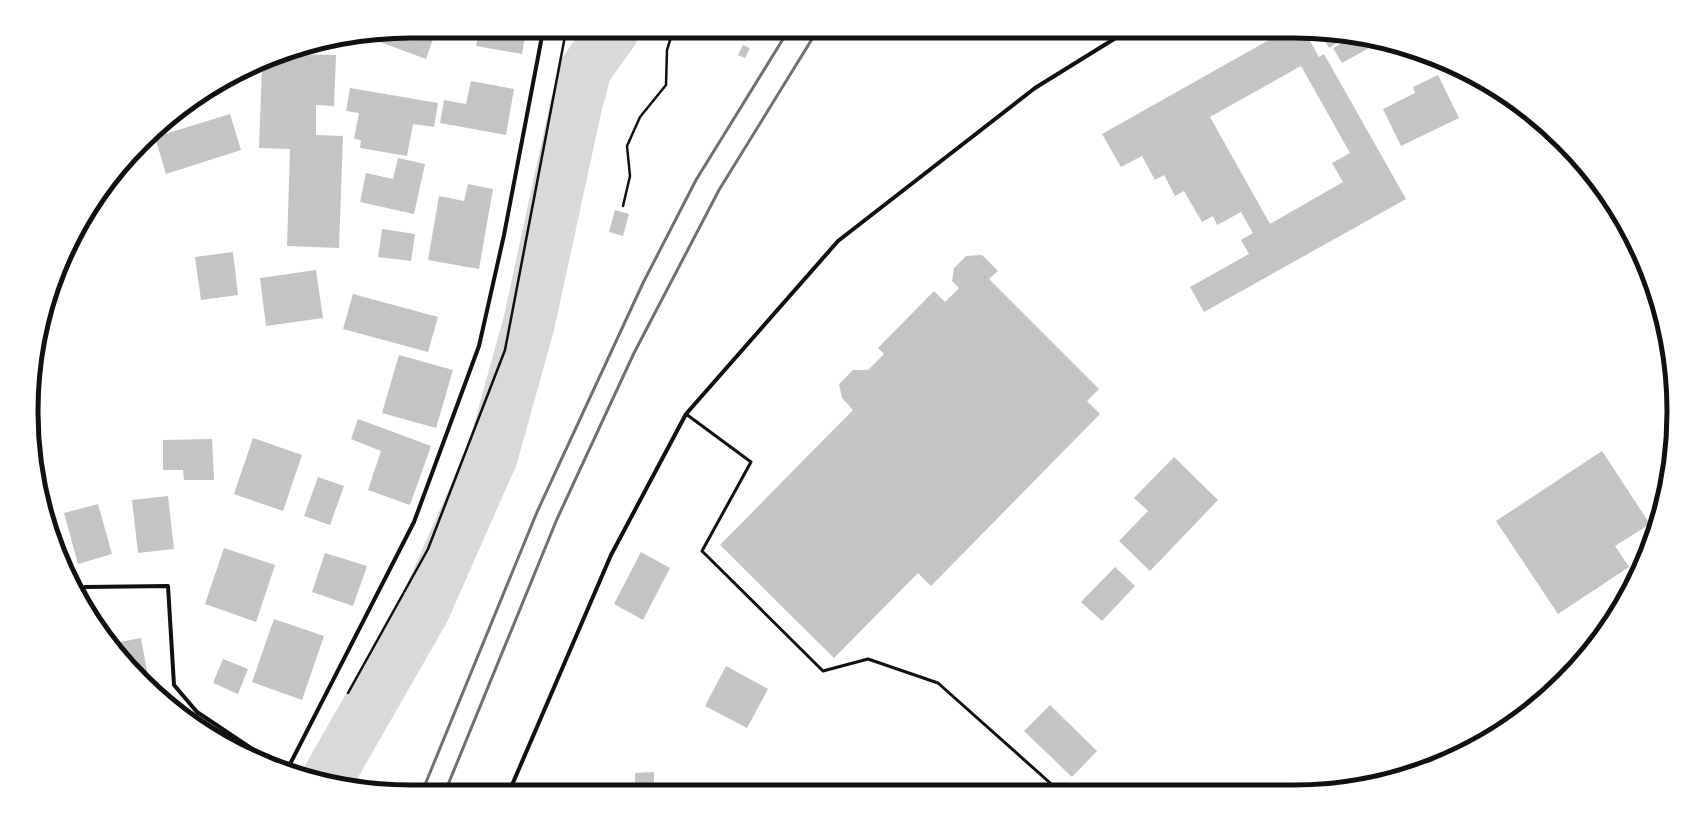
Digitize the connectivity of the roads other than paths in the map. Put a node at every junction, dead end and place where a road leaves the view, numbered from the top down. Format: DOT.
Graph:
graph roads {
  1 [pos="542,38"];
  2 [pos="1115,38"];
  3 [pos="686,414"];
  4 [pos="83,588"];
  5 [pos="253,749"];
  6 [pos="290,765"];
  7 [pos="512,785"];
  8 [pos="1052,785"];
  1 -- 6 [label="street"];
  2 -- 3 [label="street"];
  3 -- 7 [label="street"];
  3 -- 8 [label="lane"];
  4 -- 5 [label="street"];
}
